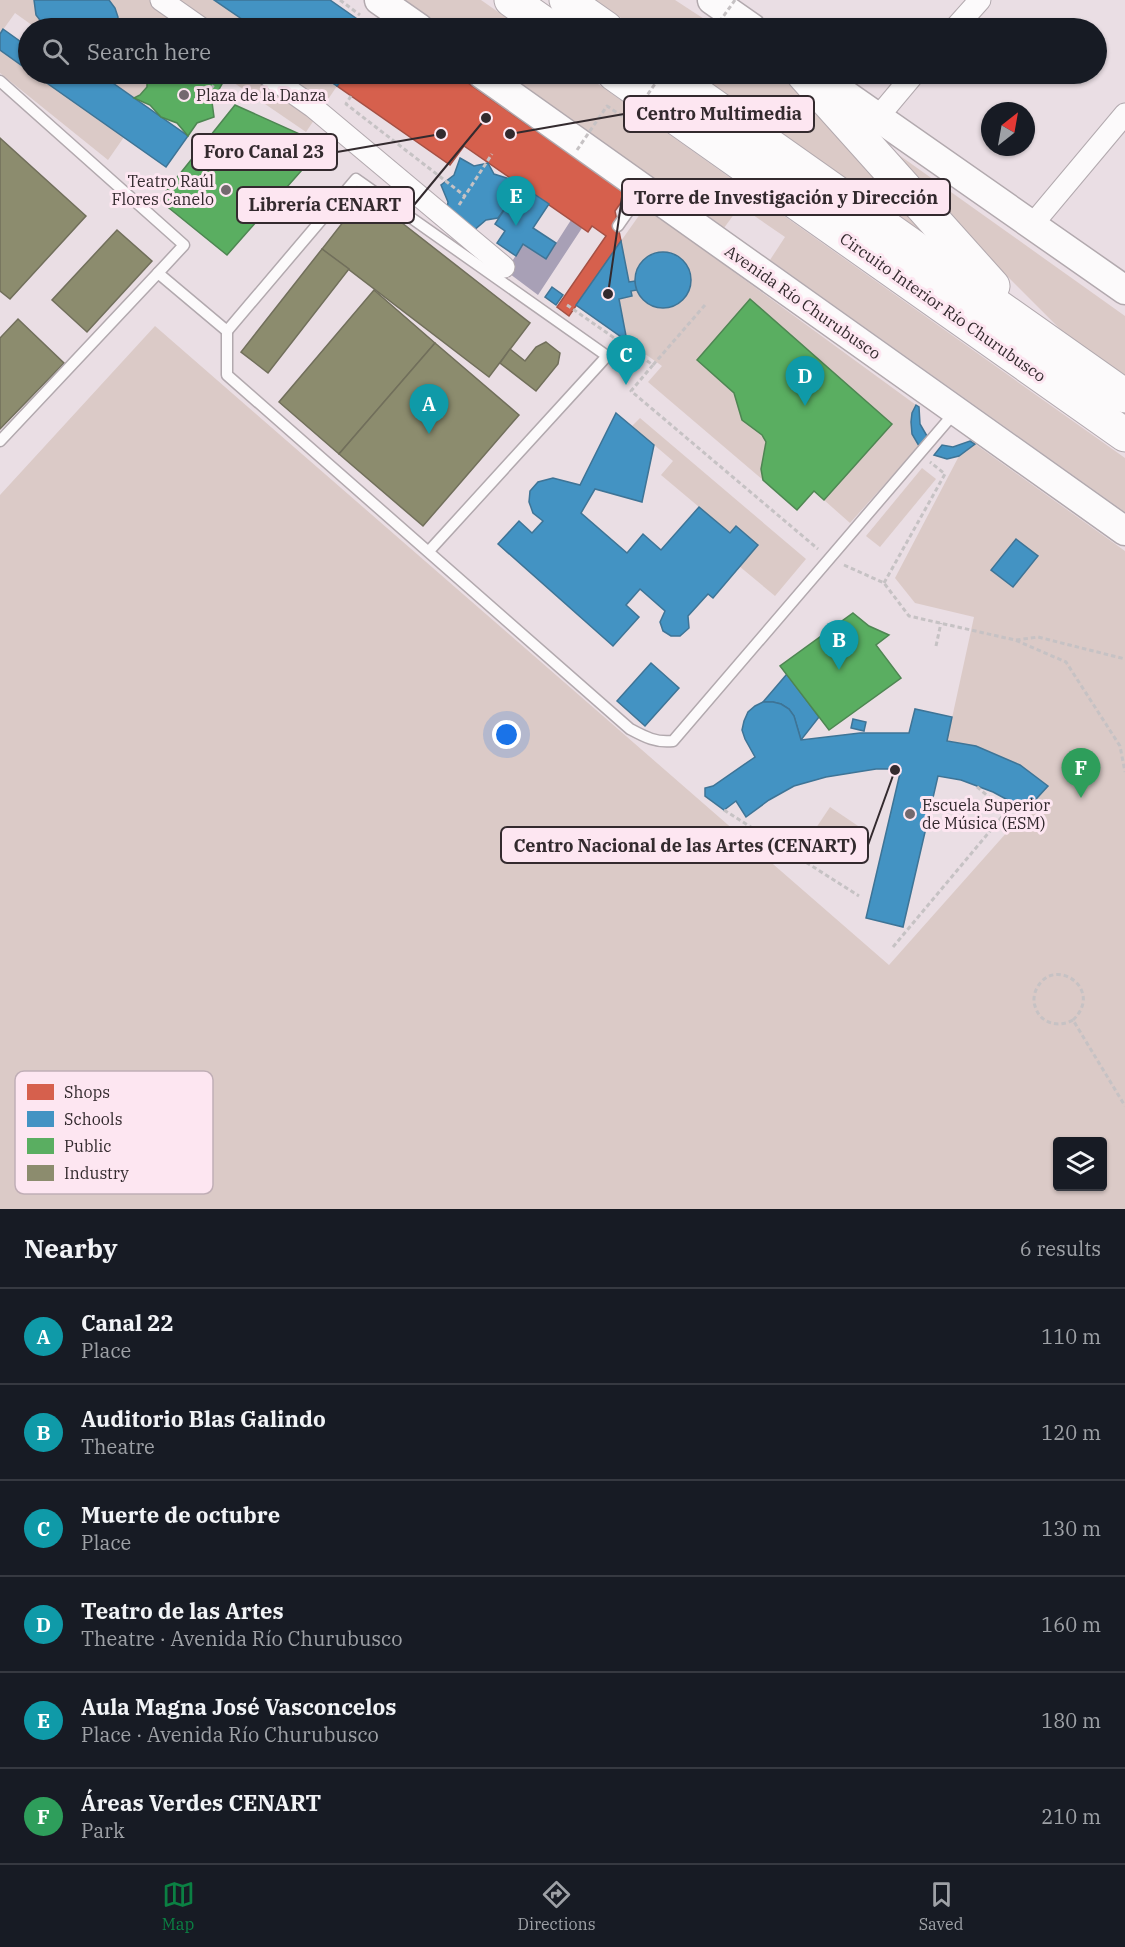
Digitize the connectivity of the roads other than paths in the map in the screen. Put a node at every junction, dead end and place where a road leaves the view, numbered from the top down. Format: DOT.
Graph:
graph roads {
  1 [pos="161,0"];
  2 [pos="379,0"];
  3 [pos="511,0"];
  4 [pos="566,0"];
  5 [pos="712,0"];
  6 [pos="980,0"];
  7 [pos="187,18"];
  8 [pos="405,18"];
  9 [pos="537,18"];
  10 [pos="592,18"];
  11 [pos="738,18"];
  12 [pos="964,18"];
  13 [pos="0,81"];
  14 [pos="280,84"];
  15 [pos="496,84"];
  16 [pos="628,84"];
  17 [pos="683,84"];
  18 [pos="812,84"];
  19 [pos="831,84"];
  20 [pos="906,84"];
  21 [pos="1125,114"];
  22 [pos="879,117"];
  23 [pos="644,189"];
  24 [pos="1032,225"];
  25 [pos="618,226"];
  26 [pos="504,267"];
  27 [pos="158,273"];
  28 [pos="1125,290"];
  29 [pos="227,331"];
  30 [pos="1044,339"];
  31 [pos="1125,396"];
  32 [pos="956,411"];
  33 [pos="1125,435"];
  34 [pos="0,441"];
  35 [pos="1125,531"];
  36 [pos="429,551"];
  1 -- 7 [label="street"];
  2 -- 8 [label="main road"];
  3 -- 9 [label="highway"];
  4 -- 10 [label="highway"];
  5 -- 11 [label="main road"];
  6 -- 12 [label="street"];
  13 -- 27 [label="lane"];
  14 -- 26 [label="street"];
  15 -- 23 [label="main road, Avenida Río Churubusco"];
  16 -- 33 [label="highway, Circuito Interior Río Churubusco"];
  17 -- 30 [label="highway, Circuito Interior Río Churubusco"];
  18 -- 30 [label="highway"];
  19 -- 22 [label="main road"];
  20 -- 22 [label="street"];
  21 -- 24 [label="street"];
  22 -- 24 [label="main road"];
  23 -- 25 [label="lane"];
  23 -- 32 [label="main road, Avenida Río Churubusco"];
  24 -- 28 [label="main road"];
  27 -- 29 [label="lane"];
  27 -- 34 [label="lane"];
  29 -- 36 [label="lane"];
  29 -- 36 [label="lane"];
  30 -- 31 [label="highway, Circuito Interior Río Churubusco"];
  32 -- 35 [label="main road, Avenida Río Churubusco"];
  32 -- 36 [label="lane"];
}
